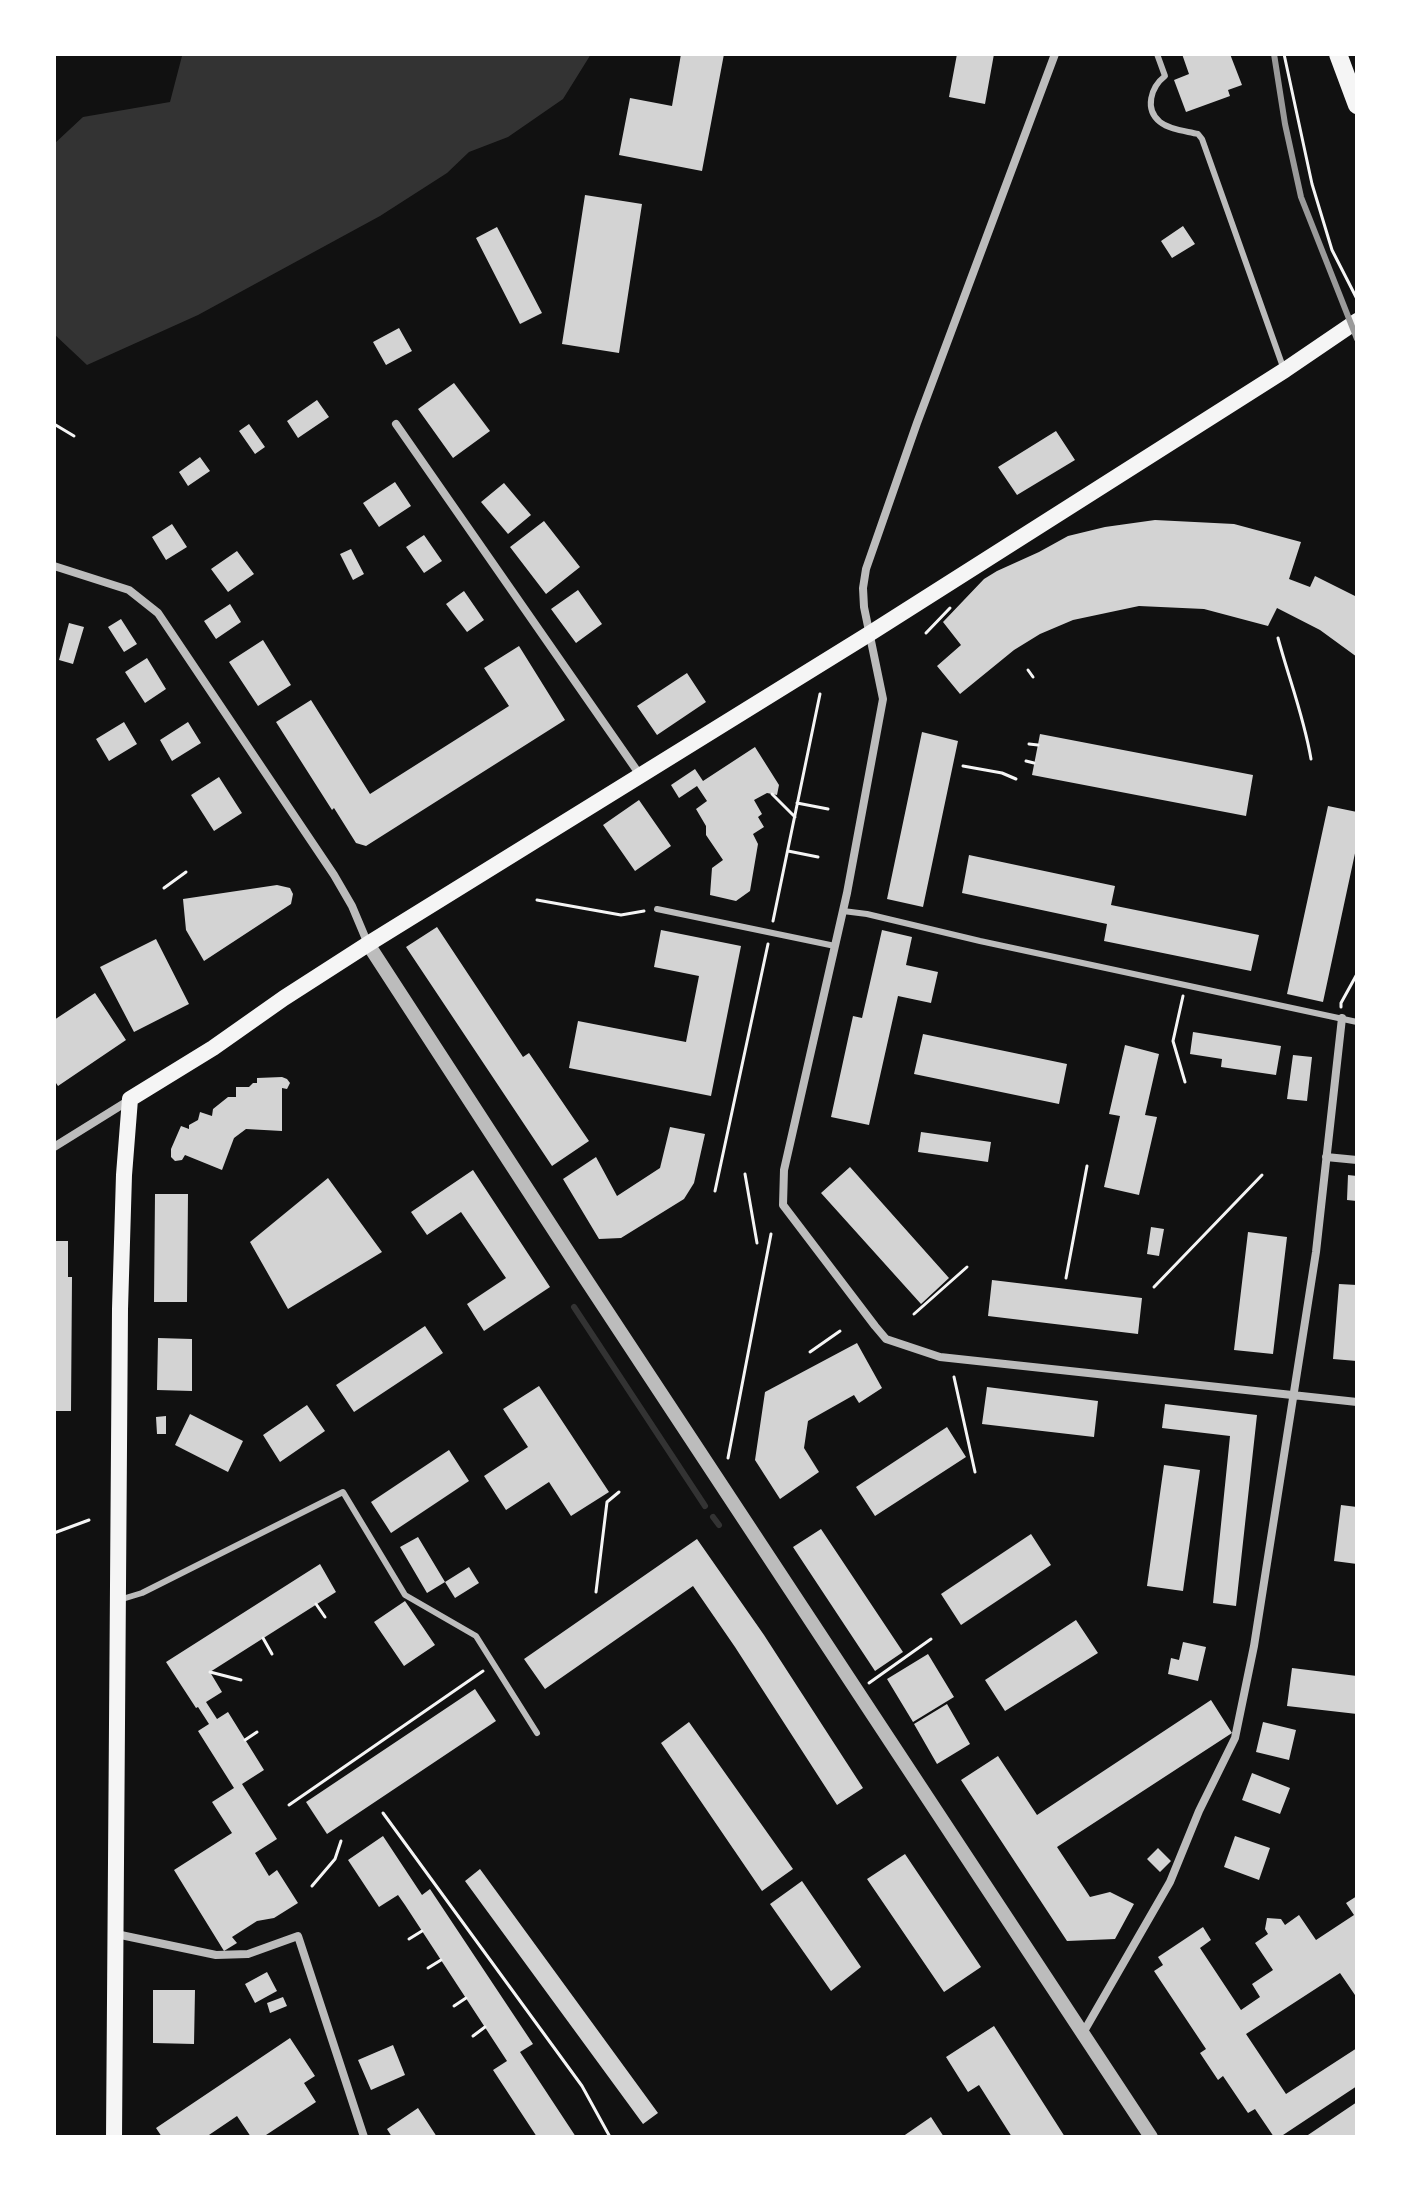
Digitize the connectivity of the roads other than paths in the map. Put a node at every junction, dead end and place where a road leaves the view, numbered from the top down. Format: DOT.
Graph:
graph roads {
  1 [pos="1055,54"];
  2 [pos="1157,54"];
  3 [pos="1338,54"];
  4 [pos="1357,105"];
  5 [pos="1357,321"];
  6 [pos="1285,370"];
  7 [pos="396,424"];
  8 [pos="54,566"];
  9 [pos="869,634"];
  10 [pos="640,776"];
  11 [pos="657,909"];
  12 [pos="843,911"];
  13 [pos="368,944"];
  14 [pos="835,946"];
  15 [pos="1342,1018"];
  16 [pos="1357,1022"];
  17 [pos="130,1099"];
  18 [pos="54,1147"];
  19 [pos="1326,1157"];
  20 [pos="1357,1160"];
  21 [pos="1293,1395"];
  22 [pos="1357,1402"];
  23 [pos="119,1600"];
  24 [pos="537,1733"];
  25 [pos="115,1934"];
  26 [pos="1083,2033"];
  27 [pos="114,2137"];
  28 [pos="364,2137"];
  29 [pos="1151,2137"];
  1 -- 9 [label="street"];
  2 -- 6 [label="lane"];
  3 -- 4 [label="main road"];
  5 -- 6 [label="main road"];
  6 -- 9 [label="main road"];
  7 -- 10 [label="street"];
  8 -- 13 [label="street"];
  9 -- 10 [label="main road"];
  9 -- 12 [label="street"];
  10 -- 13 [label="main road"];
  11 -- 14 [label="lane"];
  12 -- 14 [label="street"];
  12 -- 15 [label="lane"];
  13 -- 17 [label="main road"];
  13 -- 26 [label="street"];
  14 -- 21 [label="street"];
  15 -- 16 [label="lane"];
  15 -- 19 [label="street"];
  17 -- 18 [label="street"];
  17 -- 23 [label="main road"];
  19 -- 20 [label="street"];
  19 -- 21 [label="street"];
  21 -- 22 [label="street"];
  21 -- 26 [label="street"];
  23 -- 24 [label="lane"];
  23 -- 25 [label="main road"];
  25 -- 27 [label="main road"];
  25 -- 28 [label="street"];
  26 -- 29 [label="street"];
}
